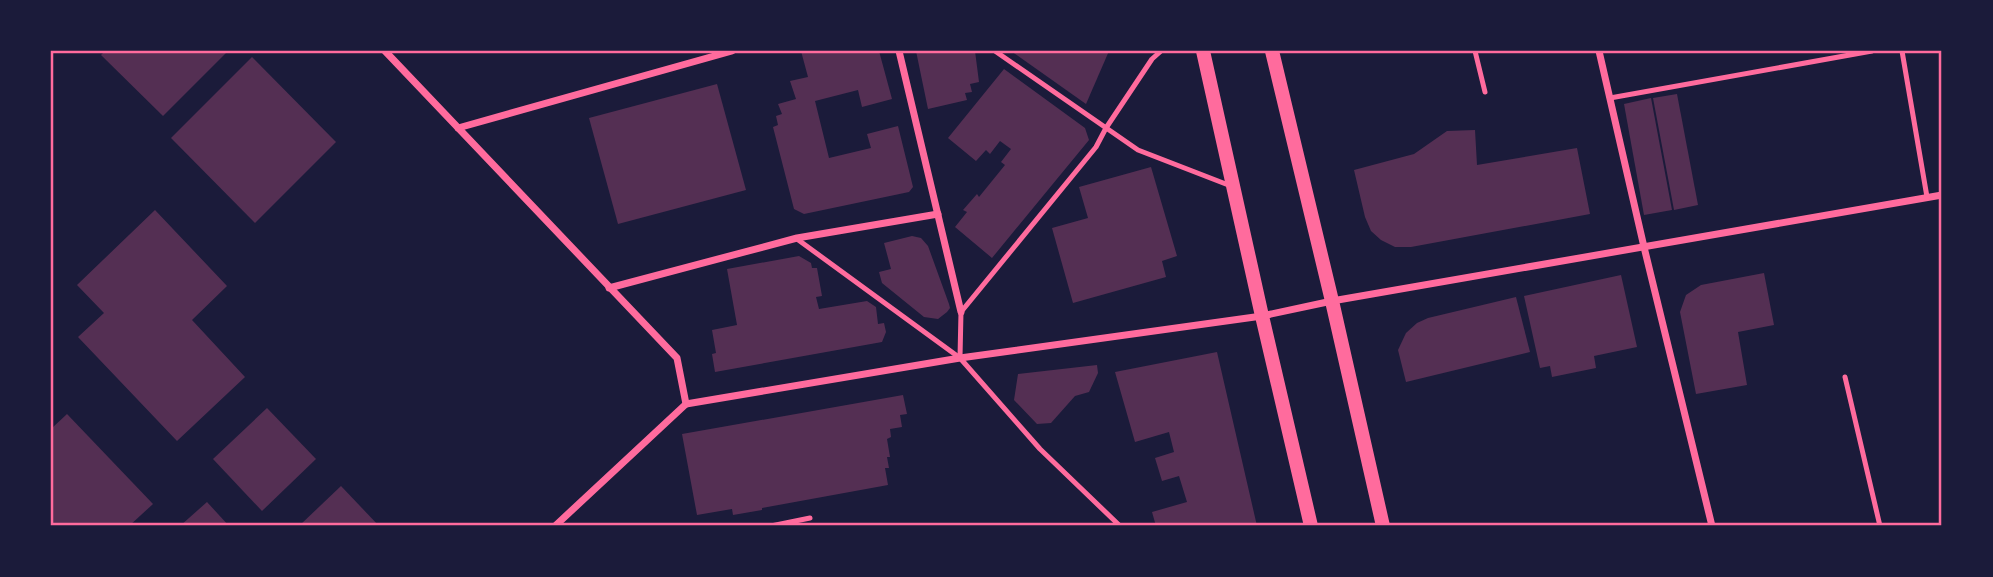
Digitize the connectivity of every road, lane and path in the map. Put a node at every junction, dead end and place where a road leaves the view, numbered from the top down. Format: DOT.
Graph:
graph roads {
  1 [pos="385,51"];
  2 [pos="732,51"];
  3 [pos="899,51"];
  4 [pos="995,51"];
  5 [pos="1161,51"];
  6 [pos="1203,51"];
  7 [pos="1272,51"];
  8 [pos="1475,51"];
  9 [pos="1599,51"];
  10 [pos="1872,51"];
  11 [pos="1902,51"];
  12 [pos="1485,92"];
  13 [pos="1611,98"];
  14 [pos="458,128"];
  15 [pos="1107,128"];
  16 [pos="1234,188"];
  17 [pos="1942,195"];
  18 [pos="1927,197"];
  19 [pos="938,215"];
  20 [pos="797,239"];
  21 [pos="1644,247"];
  22 [pos="609,288"];
  23 [pos="1332,301"];
  24 [pos="961,312"];
  25 [pos="1262,316"];
  26 [pos="960,358"];
  27 [pos="1845,377"];
  28 [pos="686,404"];
  29 [pos="810,518"];
  30 [pos="1382,521"];
  31 [pos="1310,524"];
  32 [pos="555,526"];
  33 [pos="771,526"];
  34 [pos="1120,526"];
  35 [pos="1712,526"];
  36 [pos="1880,526"];
  1 -- 14 [label="street"];
  2 -- 14 [label="street"];
  3 -- 19 [label="street"];
  4 -- 15 [label="lane"];
  5 -- 15 [label="lane"];
  6 -- 16 [label="main road"];
  7 -- 23 [label="main road"];
  8 -- 12 [label="lane"];
  9 -- 13 [label="street"];
  10 -- 13 [label="lane"];
  11 -- 18 [label="lane"];
  13 -- 21 [label="street"];
  14 -- 22 [label="street"];
  15 -- 16 [label="lane"];
  15 -- 24 [label="lane"];
  16 -- 25 [label="main road"];
  17 -- 18 [label="street"];
  18 -- 21 [label="street"];
  19 -- 20 [label="street"];
  19 -- 24 [label="street"];
  20 -- 22 [label="street"];
  20 -- 26 [label="lane"];
  21 -- 23 [label="street"];
  21 -- 35 [label="street"];
  22 -- 28 [label="street"];
  23 -- 25 [label="street"];
  23 -- 30 [label="main road"];
  24 -- 26 [label="lane"];
  25 -- 26 [label="street"];
  25 -- 31 [label="main road"];
  26 -- 28 [label="street"];
  26 -- 34 [label="lane"];
  27 -- 36 [label="lane"];
  28 -- 32 [label="street"];
  29 -- 33 [label="lane"];
}
